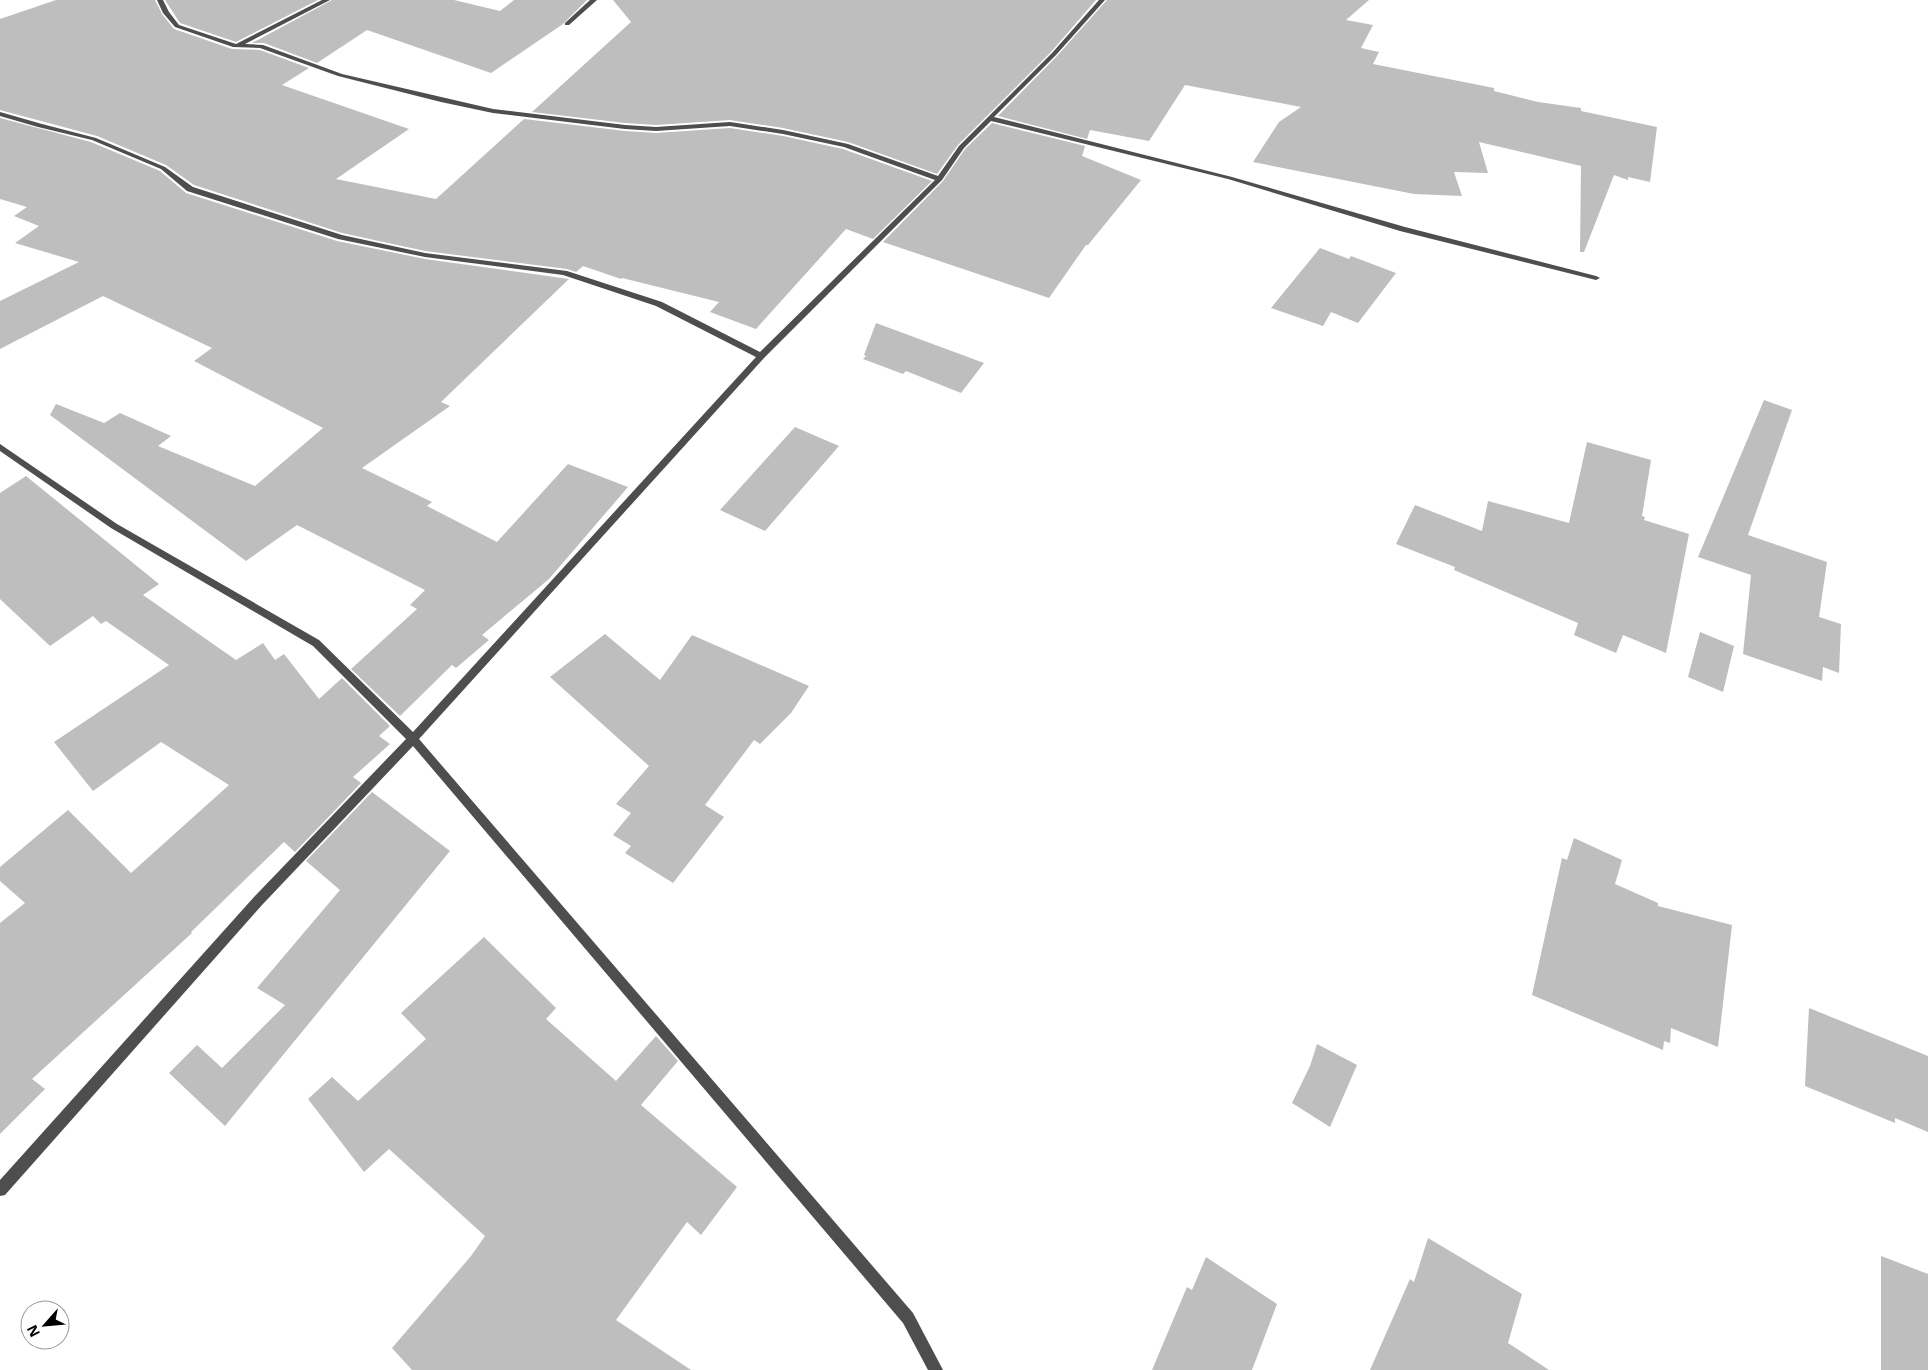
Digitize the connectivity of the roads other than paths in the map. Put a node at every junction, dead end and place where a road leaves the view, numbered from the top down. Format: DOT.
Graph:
graph roads {
  1 [pos="160,0"];
  2 [pos="327,0"];
  3 [pos="594,0"];
  4 [pos="1102,0"];
  5 [pos="567,24"];
  6 [pos="235,46"];
  7 [pos="0,114"];
  8 [pos="989,118"];
  9 [pos="940,179"];
  10 [pos="1596,278"];
  11 [pos="761,356"];
  12 [pos="0,447"];
  13 [pos="412,739"];
  14 [pos="0,1190"];
  15 [pos="936,1370"];
  1 -- 6 [label="street"];
  2 -- 6 [label="street"];
  3 -- 5 [label="street"];
  4 -- 8 [label="street"];
  6 -- 9 [label="street"];
  7 -- 11 [label="street"];
  8 -- 9 [label="street"];
  8 -- 10 [label="street"];
  9 -- 11 [label="street"];
  11 -- 13 [label="street"];
  12 -- 13 [label="street"];
  13 -- 14 [label="street"];
  13 -- 15 [label="street"];
}
